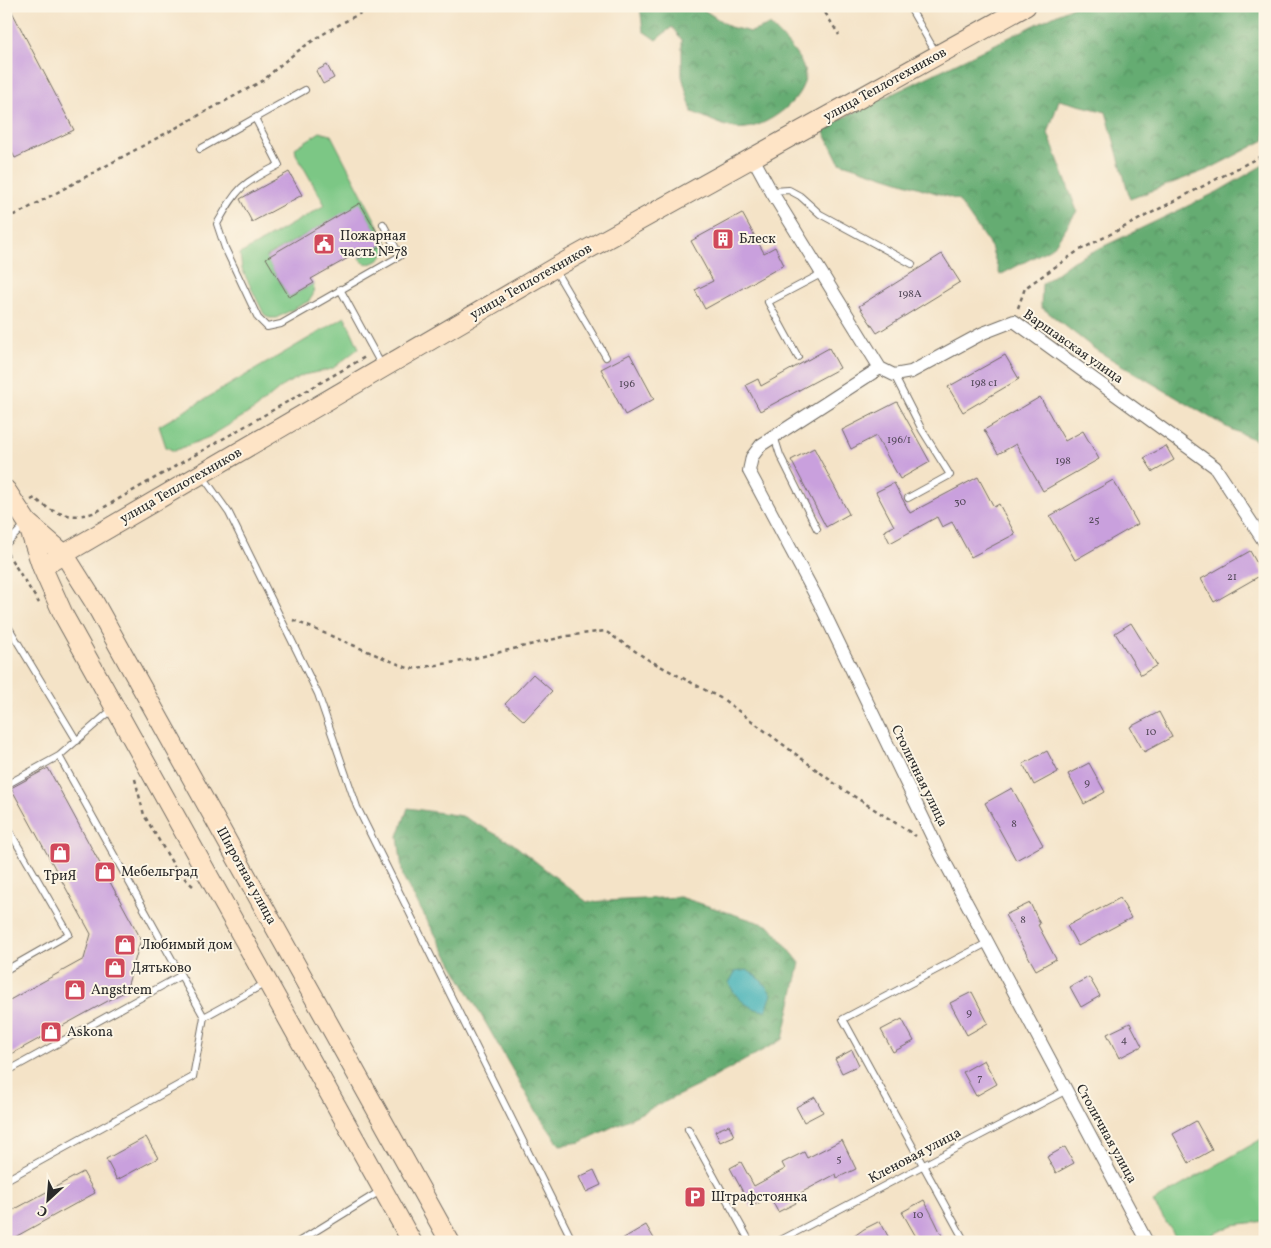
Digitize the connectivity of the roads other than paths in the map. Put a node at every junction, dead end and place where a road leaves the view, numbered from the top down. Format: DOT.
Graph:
graph roads {
  1 [pos="910,6"];
  2 [pos="1026,6"];
  3 [pos="938,56"];
  4 [pos="305,90"];
  5 [pos="255,118"];
  6 [pos="200,149"];
  7 [pos="753,158"];
  8 [pos="770,191"];
  9 [pos="383,224"];
  10 [pos="912,264"];
  11 [pos="554,268"];
  12 [pos="821,274"];
  13 [pos="340,289"];
  14 [pos="606,357"];
  15 [pos="798,357"];
  16 [pos="379,360"];
  17 [pos="880,368"];
  18 [pos="894,375"];
  19 [pos="774,436"];
  20 [pos="201,474"];
  21 [pos="6,490"];
  22 [pos="908,498"];
  23 [pos="23,515"];
  24 [pos="817,529"];
  25 [pos="1265,543"];
  26 [pos="6,544"];
  27 [pos="64,554"];
  28 [pos="42,567"];
  29 [pos="6,623"];
  30 [pos="115,707"];
  31 [pos="77,741"];
  32 [pos="59,756"];
  33 [pos="6,784"];
  34 [pos="6,825"];
  35 [pos="987,943"];
  36 [pos="6,970"];
  37 [pos="180,976"];
  38 [pos="268,982"];
  39 [pos="204,1017"];
  40 [pos="6,1072"];
  41 [pos="1065,1091"];
  42 [pos="688,1129"];
  43 [pos="923,1166"];
  44 [pos="6,1180"];
  45 [pos="383,1190"];
  46 [pos="298,1242"];
  47 [pos="412,1242"];
  48 [pos="450,1242"];
  49 [pos="573,1242"];
  50 [pos="750,1242"];
  51 [pos="777,1242"];
  52 [pos="965,1242"];
  53 [pos="1147,1242"];
  1 -- 3 [label="lane"];
  2 -- 3 [label="main road, улица Теплотехников"];
  3 -- 7 [label="main road, улица Теплотехников"];
  4 -- 5 [label="lane"];
  5 -- 6 [label="lane"];
  5 -- 13 [label="lane"];
  7 -- 8 [label="street"];
  7 -- 11 [label="main road, улица Теплотехников"];
  8 -- 10 [label="lane"];
  8 -- 12 [label="street"];
  9 -- 13 [label="lane"];
  11 -- 14 [label="lane"];
  11 -- 16 [label="main road, улица Теплотехников"];
  12 -- 15 [label="lane"];
  12 -- 17 [label="street"];
  13 -- 16 [label="lane"];
  16 -- 20 [label="main road, улица Теплотехников"];
  17 -- 18 [label="street"];
  17 -- 19 [label="street, Столичная улица"];
  18 -- 22 [label="lane"];
  18 -- 25 [label="street, Варшавская улица"];
  19 -- 24 [label="lane"];
  19 -- 35 [label="street, Столичная улица"];
  20 -- 27 [label="main road, улица Теплотехников"];
  20 -- 49 [label="lane"];
  21 -- 23 [label="main road, Широтная улица"];
  23 -- 26 [label="lane"];
  23 -- 27 [label="main road, Широтная улица"];
  23 -- 28 [label="main road, Широтная улица"];
  27 -- 28 [label="main road, улица Теплотехников"];
  27 -- 48 [label="main road, Широтная улица"];
  28 -- 30 [label="main road, Широтная улица"];
  29 -- 31 [label="lane"];
  30 -- 31 [label="lane"];
  30 -- 38 [label="main road, Широтная улица"];
  31 -- 32 [label="lane"];
  32 -- 33 [label="lane"];
  32 -- 37 [label="lane"];
  34 -- 36 [label="lane"];
  35 -- 41 [label="street, Столичная улица"];
  35 -- 43 [label="lane"];
  37 -- 39 [label="lane"];
  37 -- 40 [label="lane"];
  38 -- 39 [label="lane"];
  38 -- 45 [label="main road, Широтная улица"];
  39 -- 44 [label="lane"];
  41 -- 43 [label="lane, Кленовая улица"];
  41 -- 53 [label="street, Столичная улица"];
  42 -- 50 [label="lane"];
  43 -- 51 [label="lane, Кленовая улица"];
  43 -- 52 [label="lane"];
  45 -- 46 [label="lane"];
  45 -- 47 [label="main road, Широтная улица"];
}
